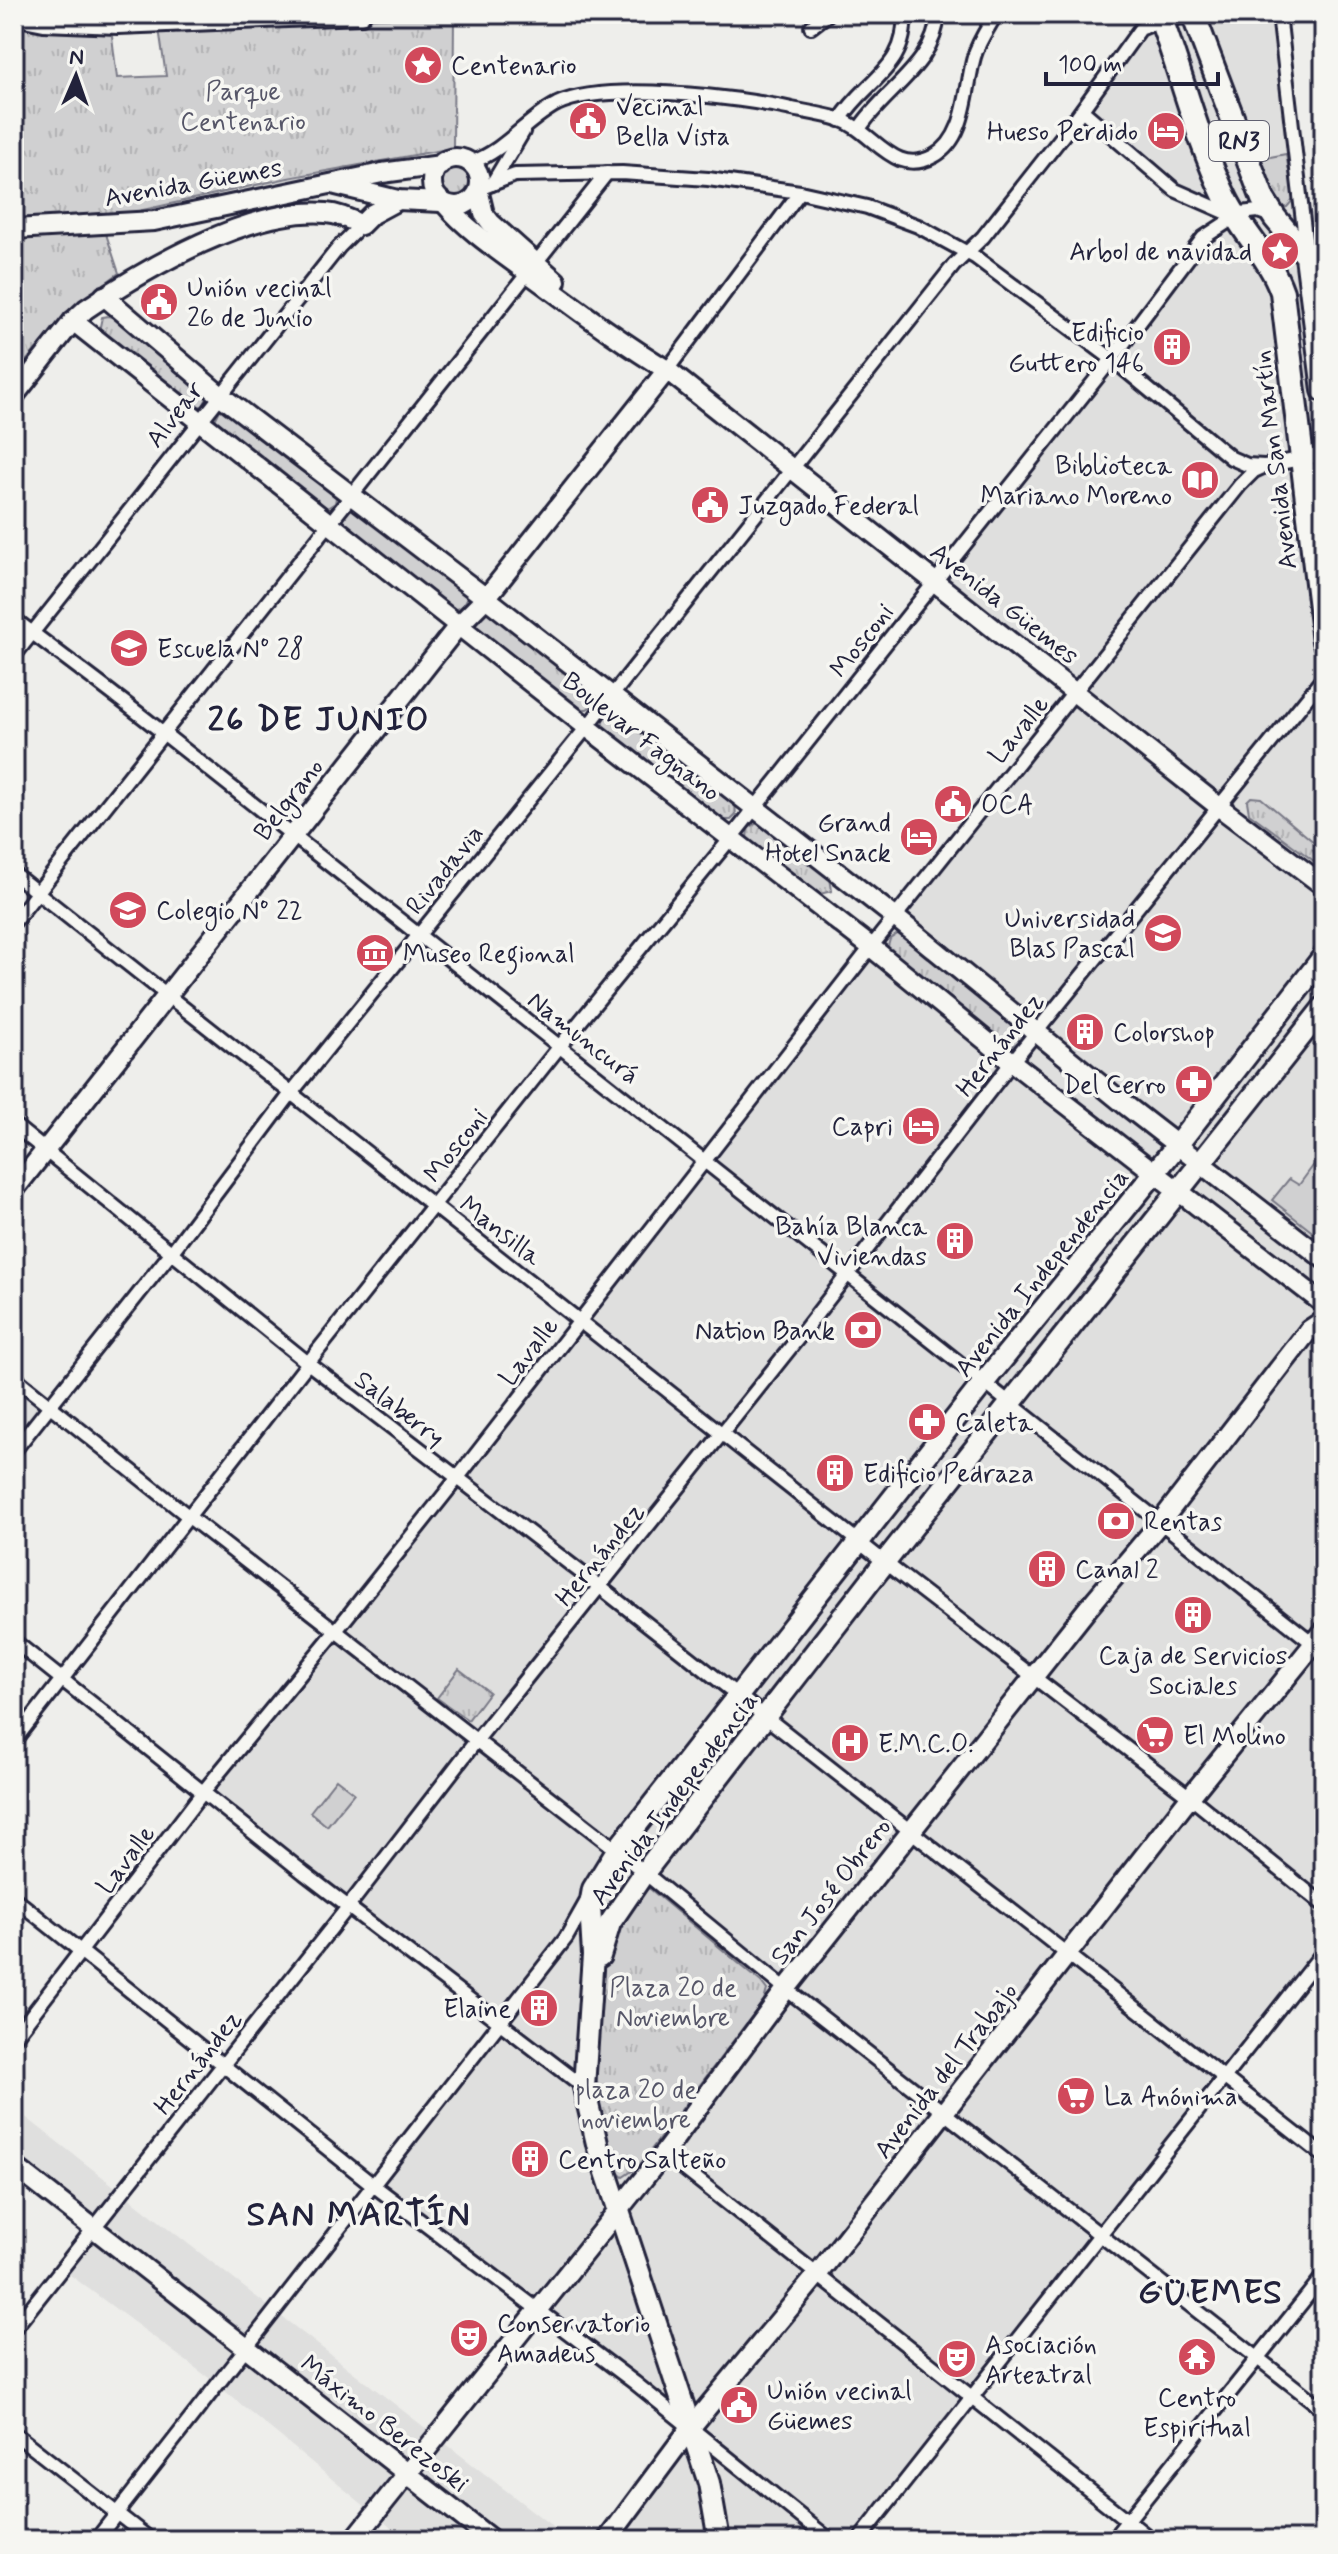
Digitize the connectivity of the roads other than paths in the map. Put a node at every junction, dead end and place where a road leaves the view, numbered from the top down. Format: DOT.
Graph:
graph roads {
  1 [pos="361,14"];
  2 [pos="828,14"];
  3 [pos="904,14"];
  4 [pos="938,14"];
  5 [pos="996,14"];
  6 [pos="1279,14"];
  7 [pos="14,15"];
  8 [pos="1198,15"];
  9 [pos="1162,16"];
  10 [pos="44,17"];
  11 [pos="168,18"];
  12 [pos="811,27"];
  13 [pos="1082,110"];
  14 [pos="840,120"];
  15 [pos="525,129"];
  16 [pos="859,129"];
  17 [pos="1241,145"];
  18 [pos="1211,161"];
  19 [pos="472,162"];
  20 [pos="441,165"];
  21 [pos="406,170"];
  22 [pos="607,173"];
  23 [pos="333,184"];
  24 [pos="483,189"];
  25 [pos="800,192"];
  26 [pos="387,202"];
  27 [pos="443,203"];
  28 [pos="1235,216"];
  29 [pos="1275,218"];
  30 [pos="361,225"];
  31 [pos="14,229"];
  32 [pos="967,252"];
  33 [pos="1316,255"];
  34 [pos="534,269"];
  35 [pos="104,296"];
  36 [pos="73,321"];
  37 [pos="1112,359"];
  38 [pos="660,366"];
  39 [pos="1324,390"];
  40 [pos="14,396"];
  41 [pos="221,396"];
  42 [pos="200,423"];
  43 [pos="1324,454"];
  44 [pos="1301,459"];
  45 [pos="1265,466"];
  46 [pos="793,469"];
  47 [pos="351,494"];
  48 [pos="331,522"];
  49 [pos="935,581"];
  50 [pos="486,598"];
  51 [pos="14,619"];
  52 [pos="458,626"];
  53 [pos="32,633"];
  54 [pos="1324,641"];
  55 [pos="14,656"];
  56 [pos="1324,677"];
  57 [pos="1076,692"];
  58 [pos="610,697"];
  59 [pos="587,727"];
  60 [pos="165,734"];
  61 [pos="1218,806"];
  62 [pos="755,809"];
  63 [pos="292,836"];
  64 [pos="731,838"];
  65 [pos="14,874"];
  66 [pos="1324,886"];
  67 [pos="37,892"];
  68 [pos="896,918"];
  69 [pos="14,922"];
  70 [pos="418,935"];
  71 [pos="871,947"];
  72 [pos="1324,956"];
  73 [pos="168,994"];
  74 [pos="1324,1007"];
  75 [pos="1035,1033"];
  76 [pos="560,1046"];
  77 [pos="1012,1062"];
  78 [pos="292,1092"];
  79 [pos="14,1125"];
  80 [pos="1178,1144"];
  81 [pos="46,1150"];
  82 [pos="705,1159"];
  83 [pos="1201,1164"];
  84 [pos="1155,1172"];
  85 [pos="14,1190"];
  86 [pos="1179,1192"];
  87 [pos="435,1206"];
  88 [pos="171,1253"];
  89 [pos="1324,1259"];
  90 [pos="848,1273"];
  91 [pos="1324,1304"];
  92 [pos="580,1320"];
  93 [pos="1324,1320"];
  94 [pos="308,1363"];
  95 [pos="14,1377"];
  96 [pos="984,1382"];
  97 [pos="1012,1404"];
  98 [pos="50,1406"];
  99 [pos="724,1433"];
  100 [pos="14,1451"];
  101 [pos="456,1480"];
  102 [pos="187,1516"];
  103 [pos="1159,1524"];
  104 [pos="860,1541"];
  105 [pos="885,1562"];
  106 [pos="600,1587"];
  107 [pos="335,1632"];
  108 [pos="14,1641"];
  109 [pos="1321,1642"];
  110 [pos="1034,1677"];
  111 [pos="61,1680"];
  112 [pos="737,1697"];
  113 [pos="765,1717"];
  114 [pos="14,1741"];
  115 [pos="476,1741"];
  116 [pos="203,1792"];
  117 [pos="1190,1797"];
  118 [pos="910,1831"];
  119 [pos="617,1850"];
  120 [pos="644,1873"];
  121 [pos="593,1889"];
  122 [pos="14,1898"];
  123 [pos="624,1902"];
  124 [pos="1324,1905"];
  125 [pos="348,1907"];
  126 [pos="590,1910"];
  127 [pos="82,1951"];
  128 [pos="1324,1951"];
  129 [pos="1068,1954"];
  130 [pos="786,1989"];
  131 [pos="591,1995"];
  132 [pos="499,2024"];
  133 [pos="14,2038"];
  134 [pos="223,2064"];
  135 [pos="1225,2077"];
  136 [pos="584,2087"];
  137 [pos="944,2113"];
  138 [pos="664,2153"];
  139 [pos="1324,2156"];
  140 [pos="14,2166"];
  141 [pos="373,2185"];
  142 [pos="619,2207"];
  143 [pos="93,2229"];
  144 [pos="1100,2236"];
  145 [pos="817,2275"];
  146 [pos="1324,2275"];
  147 [pos="537,2308"];
  148 [pos="14,2329"];
  149 [pos="245,2348"];
  150 [pos="1258,2357"];
  151 [pos="973,2398"];
  152 [pos="1324,2410"];
  153 [pos="691,2427"];
  154 [pos="14,2433"];
  155 [pos="406,2472"];
  156 [pos="117,2513"];
  157 [pos="1127,2521"];
  158 [pos="96,2540"];
  159 [pos="151,2540"];
  160 [pos="354,2540"];
  161 [pos="492,2540"];
  162 [pos="607,2540"];
  163 [pos="719,2540"];
  164 [pos="830,2540"];
  165 [pos="859,2540"];
  166 [pos="1112,2540"];
  167 [pos="1152,2540"];
  1 -- 11 [label="street"];
  2 -- 12 [label="street"];
  3 -- 14 [label="street"];
  4 -- 16 [label="street"];
  5 -- 16 [label="street"];
  6 -- 33 [label="street"];
  7 -- 10 [label="street"];
  8 -- 9 [label="street"];
  8 -- 17 [label="highway, RN3"];
  9 -- 13 [label="street, Rivadavia"];
  9 -- 18 [label="highway, RN3"];
  10 -- 11 [label="street"];
  13 -- 28 [label="street"];
  13 -- 32 [label="street, Rivadavia"];
  14 -- 15 [label="street"];
  14 -- 16 [label="street"];
  15 -- 19 [label="street"];
  15 -- 24 [label="street"];
  17 -- 18 [label="highway"];
  17 -- 29 [label="highway, RN3"];
  18 -- 28 [label="highway, RN3"];
  19 -- 20 [label="street"];
  19 -- 24 [label="street"];
  20 -- 21 [label="street, Avenida Güemes"];
  20 -- 27 [label="street"];
  21 -- 23 [label="street, Avenida Güemes"];
  21 -- 26 [label="street, Alvear"];
  22 -- 24 [label="street"];
  22 -- 25 [label="street"];
  22 -- 34 [label="street"];
  23 -- 26 [label="street, Avenida Güemes"];
  23 -- 31 [label="street, Avenida Güemes"];
  24 -- 27 [label="street"];
  24 -- 34 [label="street, Avenida Güemes"];
  25 -- 32 [label="street"];
  25 -- 38 [label="street"];
  26 -- 27 [label="street, Avenida Güemes"];
  26 -- 30 [label="street, Alvear"];
  27 -- 34 [label="street, Avenida Güemes"];
  28 -- 29 [label="street"];
  28 -- 37 [label="street, Mosconi"];
  28 -- 44 [label="highway, Avenida San Martín / RN3"];
  29 -- 33 [label="highway, RN3"];
  30 -- 35 [label="street"];
  30 -- 41 [label="street, Alvear"];
  32 -- 37 [label="street"];
  32 -- 46 [label="street, Rivadavia"];
  33 -- 39 [label="highway"];
  34 -- 38 [label="street, Avenida Güemes"];
  34 -- 47 [label="street"];
  35 -- 36 [label="street"];
  35 -- 41 [label="street, Boulevar Fagnano"];
  36 -- 40 [label="street"];
  36 -- 42 [label="street, Boulevar Fagnano"];
  37 -- 45 [label="street"];
  37 -- 49 [label="street, Mosconi"];
  38 -- 46 [label="street, Avenida Güemes"];
  38 -- 50 [label="street, Belgrano"];
  41 -- 42 [label="street, Alvear"];
  41 -- 47 [label="street, Boulevar Fagnano"];
  42 -- 48 [label="street, Boulevar Fagnano"];
  42 -- 53 [label="street, Alvear"];
  43 -- 44 [label="street"];
  44 -- 45 [label="street"];
  44 -- 54 [label="highway, Avenida San Martín / RN3"];
  45 -- 57 [label="street, Lavalle"];
  46 -- 49 [label="street, Avenida Güemes"];
  46 -- 58 [label="street, Rivadavia"];
  47 -- 48 [label="street"];
  47 -- 50 [label="street, Boulevar Fagnano"];
  48 -- 52 [label="street, Boulevar Fagnano"];
  48 -- 60 [label="street"];
  49 -- 57 [label="street, Avenida Güemes"];
  49 -- 62 [label="street, Mosconi"];
  50 -- 52 [label="street, Belgrano"];
  50 -- 58 [label="street, Boulevar Fagnano"];
  51 -- 53 [label="street, Namuncurá"];
  52 -- 59 [label="street, Boulevar Fagnano"];
  52 -- 63 [label="street, Belgrano"];
  53 -- 55 [label="street, Alvear"];
  53 -- 60 [label="street, Namuncurá"];
  56 -- 61 [label="street, Hernández"];
  57 -- 61 [label="street, Avenida Güemes"];
  57 -- 68 [label="street, Lavalle"];
  58 -- 59 [label="street, Rivadavia"];
  58 -- 62 [label="street, Boulevar Fagnano"];
  59 -- 64 [label="street, Boulevar Fagnano"];
  59 -- 70 [label="street, Rivadavia"];
  60 -- 63 [label="street, Namuncurá"];
  60 -- 67 [label="street"];
  61 -- 66 [label="street, Avenida Güemes"];
  61 -- 75 [label="street, Hernández"];
  62 -- 64 [label="street, Mosconi"];
  62 -- 68 [label="street, Boulevar Fagnano"];
  63 -- 70 [label="street, Namuncurá"];
  63 -- 73 [label="street, Belgrano"];
  64 -- 71 [label="street, Boulevar Fagnano"];
  64 -- 76 [label="street, Mosconi"];
  65 -- 67 [label="street, Mansilla"];
  67 -- 69 [label="street"];
  67 -- 73 [label="street, Mansilla"];
  68 -- 71 [label="street, Lavalle"];
  68 -- 75 [label="street, Boulevar Fagnano"];
  70 -- 76 [label="street, Namuncurá"];
  70 -- 78 [label="street, Rivadavia"];
  71 -- 77 [label="street, Boulevar Fagnano"];
  71 -- 82 [label="street, Lavalle"];
  72 -- 80 [label="main road, Avenida Independencia"];
  73 -- 78 [label="street, Mansilla"];
  73 -- 81 [label="street, Belgrano"];
  74 -- 83 [label="main road, Avenida Independencia"];
  75 -- 77 [label="street, Hernández"];
  75 -- 80 [label="street, Boulevar Fagnano"];
  76 -- 82 [label="street, Namuncurá"];
  76 -- 87 [label="street, Mosconi"];
  77 -- 84 [label="street, Boulevar Fagnano"];
  77 -- 90 [label="street, Hernández"];
  78 -- 87 [label="street, Mansilla"];
  78 -- 88 [label="street, Rivadavia"];
  79 -- 81 [label="street, Salaberry"];
  80 -- 83 [label="street, Boulevar Fagnano"];
  80 -- 84 [label="main road, Avenida Independencia"];
  81 -- 85 [label="street, Belgrano"];
  81 -- 88 [label="street, Salaberry"];
  82 -- 90 [label="street, Namuncurá"];
  82 -- 92 [label="street, Lavalle"];
  83 -- 86 [label="main road, Avenida Independencia"];
  83 -- 89 [label="street, Boulevar Fagnano"];
  84 -- 86 [label="street, Boulevar Fagnano"];
  84 -- 96 [label="main road, Avenida Independencia"];
  86 -- 91 [label="street, Boulevar Fagnano"];
  86 -- 97 [label="main road, Avenida Independencia"];
  87 -- 92 [label="street, Mansilla"];
  87 -- 94 [label="street, Mosconi"];
  88 -- 94 [label="street, Salaberry"];
  88 -- 98 [label="street, Rivadavia"];
  90 -- 96 [label="street, Namuncurá"];
  90 -- 99 [label="street, Hernández"];
  92 -- 99 [label="street, Mansilla"];
  92 -- 101 [label="street, Lavalle"];
  93 -- 103 [label="street, San José Obrero"];
  94 -- 101 [label="street, Salaberry"];
  94 -- 102 [label="street, Mosconi"];
  95 -- 98 [label="street"];
  96 -- 97 [label="street, Namuncurá"];
  96 -- 104 [label="main road, Avenida Independencia"];
  97 -- 103 [label="street, Namuncurá"];
  97 -- 105 [label="main road, Avenida Independencia"];
  98 -- 100 [label="street, Rivadavia"];
  98 -- 102 [label="street"];
  99 -- 104 [label="street, Mansilla"];
  99 -- 106 [label="street, Hernández"];
  101 -- 106 [label="street, Salaberry"];
  101 -- 107 [label="street, Lavalle"];
  102 -- 107 [label="street"];
  102 -- 111 [label="street, Mosconi"];
  103 -- 109 [label="street, Namuncurá"];
  103 -- 110 [label="street, San José Obrero"];
  104 -- 105 [label="street, Mansilla"];
  104 -- 112 [label="main road, Avenida Independencia"];
  105 -- 110 [label="street, Mansilla"];
  105 -- 113 [label="main road, Avenida Independencia"];
  106 -- 112 [label="street, Salaberry"];
  106 -- 115 [label="street, Hernández"];
  107 -- 115 [label="street"];
  107 -- 116 [label="street, Lavalle"];
  108 -- 111 [label="street"];
  109 -- 117 [label="street, Avenida del Trabajo"];
  110 -- 117 [label="street, Mansilla"];
  110 -- 118 [label="street, San José Obrero"];
  111 -- 114 [label="street, Mosconi"];
  111 -- 116 [label="street"];
  112 -- 113 [label="street, Salaberry"];
  112 -- 119 [label="main road, Avenida Independencia"];
  113 -- 118 [label="street, Salaberry"];
  113 -- 120 [label="main road, Avenida Independencia"];
  115 -- 119 [label="street"];
  115 -- 125 [label="street, Hernández"];
  116 -- 125 [label="street"];
  116 -- 127 [label="street, Lavalle"];
  117 -- 124 [label="street, Mansilla"];
  117 -- 129 [label="street, Avenida del Trabajo"];
  118 -- 129 [label="street, Salaberry"];
  118 -- 130 [label="street, San José Obrero"];
  119 -- 120 [label="street"];
  119 -- 121 [label="main road, Avenida Independencia"];
  120 -- 123 [label="main road, Avenida Independencia"];
  120 -- 130 [label="street"];
  121 -- 126 [label="main road, Avenida Independencia"];
  121 -- 132 [label="street"];
  122 -- 127 [label="street"];
  123 -- 126 [label="main road"];
  123 -- 131 [label="main road, Avenida Independencia"];
  125 -- 132 [label="street"];
  125 -- 134 [label="street, Hernández"];
  126 -- 131 [label="main road, Avenida Independencia"];
  127 -- 133 [label="street, Lavalle"];
  127 -- 134 [label="street"];
  128 -- 135 [label="street"];
  129 -- 135 [label="street, Salaberry"];
  129 -- 137 [label="street, Avenida del Trabajo"];
  130 -- 137 [label="street"];
  130 -- 138 [label="street, San José Obrero"];
  131 -- 136 [label="main road"];
  132 -- 136 [label="street"];
  132 -- 141 [label="street"];
  134 -- 141 [label="street"];
  134 -- 143 [label="street, Hernández"];
  135 -- 139 [label="street, Salaberry"];
  135 -- 144 [label="street"];
  136 -- 142 [label="main road"];
  137 -- 144 [label="street"];
  137 -- 145 [label="street, Avenida del Trabajo"];
  138 -- 142 [label="street, San José Obrero"];
  138 -- 145 [label="street"];
  140 -- 143 [label="street, Máximo Berezoski"];
  141 -- 147 [label="street"];
  141 -- 149 [label="street"];
  142 -- 147 [label="street, San José Obrero"];
  142 -- 153 [label="main road"];
  143 -- 148 [label="street, Hernández"];
  143 -- 149 [label="street, Máximo Berezoski"];
  144 -- 150 [label="street"];
  144 -- 151 [label="street"];
  145 -- 151 [label="street"];
  145 -- 153 [label="street, Avenida del Trabajo"];
  146 -- 150 [label="street"];
  147 -- 153 [label="street"];
  147 -- 155 [label="street, San José Obrero"];
  149 -- 155 [label="street, Máximo Berezoski"];
  149 -- 156 [label="street"];
  150 -- 152 [label="street"];
  150 -- 157 [label="street"];
  151 -- 157 [label="street"];
  151 -- 165 [label="street"];
  153 -- 162 [label="street, Avenida del Trabajo"];
  153 -- 163 [label="main road"];
  153 -- 164 [label="street"];
  154 -- 156 [label="street"];
  155 -- 160 [label="street, San José Obrero"];
  155 -- 161 [label="street, Máximo Berezoski"];
  156 -- 158 [label="street"];
  156 -- 159 [label="street"];
  157 -- 166 [label="street"];
  157 -- 167 [label="street"];
}
